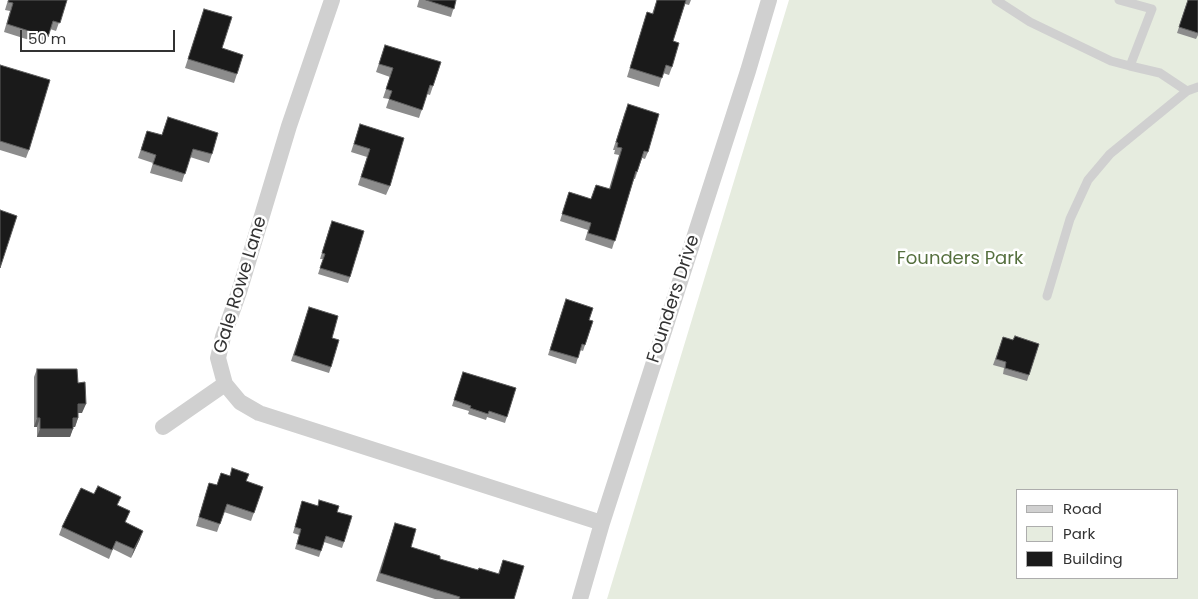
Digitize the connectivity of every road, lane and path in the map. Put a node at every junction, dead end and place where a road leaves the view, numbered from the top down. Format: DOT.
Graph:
graph roads {
  1 [pos="332,0"];
  2 [pos="769,0"];
  3 [pos="996,0"];
  4 [pos="1119,0"];
  5 [pos="1130,66"];
  6 [pos="1198,86"];
  7 [pos="1187,92"];
  8 [pos="1047,296"];
  9 [pos="225,384"];
  10 [pos="163,426"];
  11 [pos="602,523"];
  12 [pos="580,599"];
  1 -- 9 [label="street, Gale Rowe Lane"];
  2 -- 11 [label="street, Founders Drive"];
  3 -- 5 [label="lane"];
  4 -- 5 [label="lane"];
  5 -- 7 [label="lane"];
  6 -- 7 [label="lane"];
  7 -- 8 [label="lane"];
  9 -- 10 [label="street"];
  9 -- 11 [label="street, Gale Rowe Lane"];
  11 -- 12 [label="street, Founders Drive"];
}
